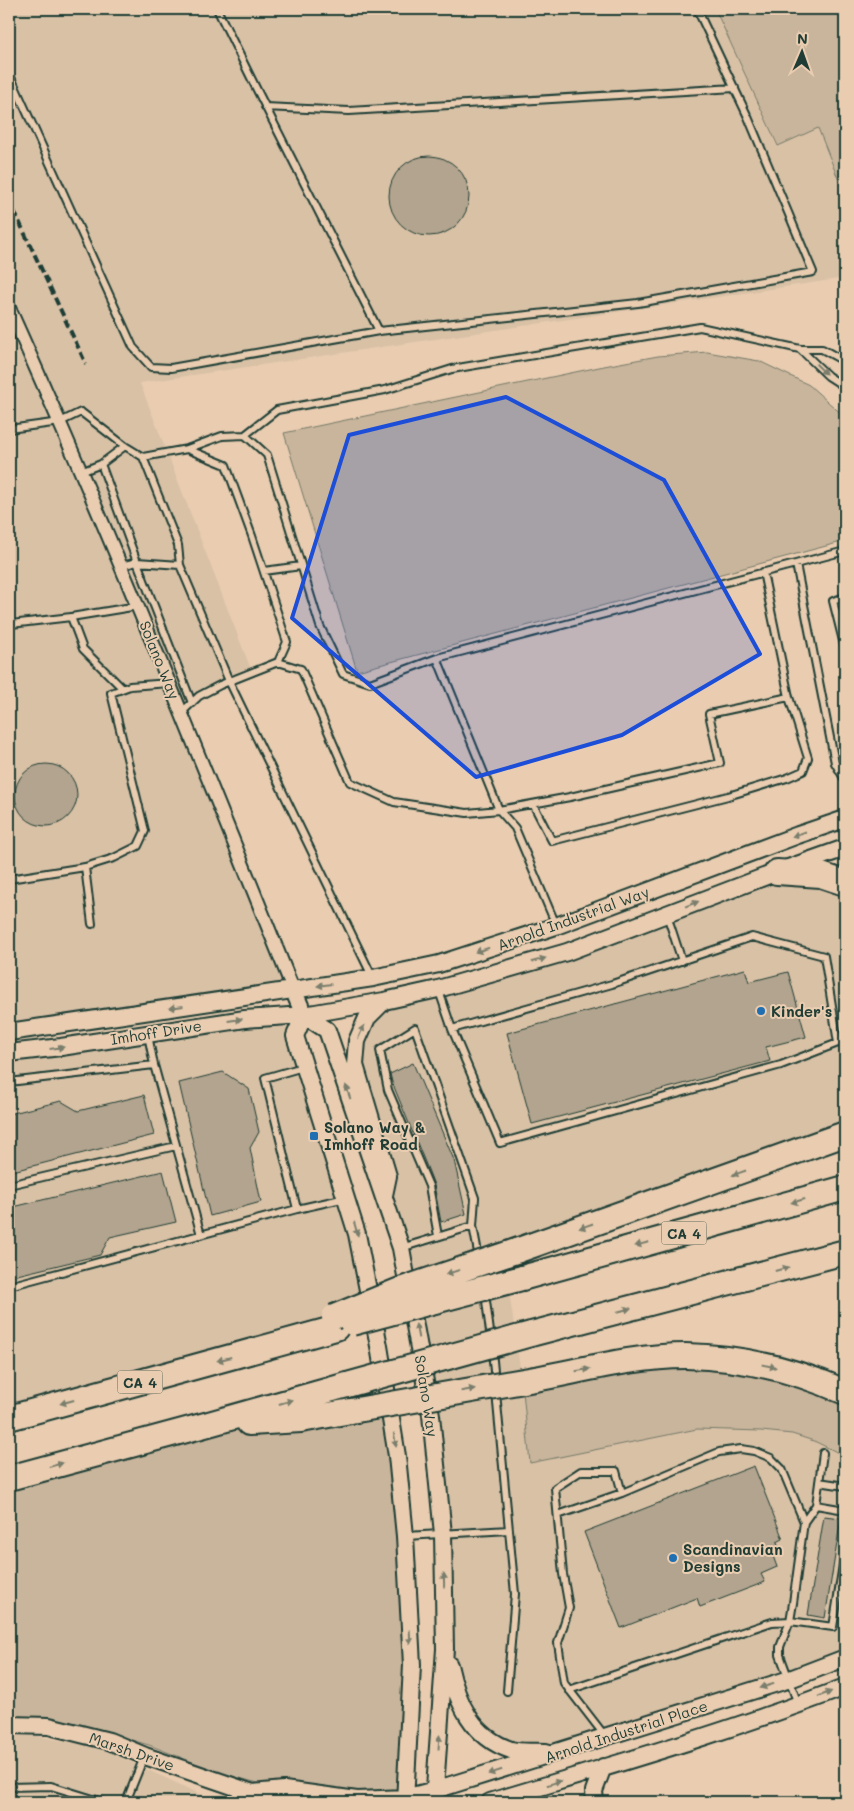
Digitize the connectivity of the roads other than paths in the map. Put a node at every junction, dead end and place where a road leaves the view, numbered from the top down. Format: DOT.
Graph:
graph roads {
  1 [pos="217,9"];
  2 [pos="697,9"];
  3 [pos="9,73"];
  4 [pos="735,88"];
  5 [pos="265,107"];
  6 [pos="9,308"];
  7 [pos="379,331"];
  8 [pos="800,349"];
  9 [pos="845,363"];
  10 [pos="845,387"];
  11 [pos="60,422"];
  12 [pos="9,429"];
  13 [pos="245,436"];
  14 [pos="125,446"];
  15 [pos="187,449"];
  16 [pos="143,457"];
  17 [pos="101,464"];
  18 [pos="82,472"];
  19 [pos="845,551"];
  20 [pos="137,562"];
  21 [pos="796,564"];
  22 [pos="180,565"];
  23 [pos="121,566"];
  24 [pos="301,566"];
  25 [pos="264,572"];
  26 [pos="763,572"];
  27 [pos="845,597"];
  28 [pos="138,606"];
  29 [pos="71,617"];
  30 [pos="9,626"];
  31 [pos="845,649"];
  32 [pos="437,658"];
  33 [pos="278,662"];
  34 [pos="229,681"];
  35 [pos="169,683"];
  36 [pos="122,688"];
  37 [pos="789,697"];
  38 [pos="192,703"];
  39 [pos="181,713"];
  40 [pos="845,780"];
  41 [pos="534,804"];
  42 [pos="499,810"];
  43 [pos="845,819"];
  44 [pos="845,848"];
  45 [pos="85,868"];
  46 [pos="776,872"];
  47 [pos="9,879"];
  48 [pos="845,883"];
  49 [pos="666,914"];
  50 [pos="92,924"];
  51 [pos="556,926"];
  52 [pos="682,961"];
  53 [pos="373,978"];
  54 [pos="293,989"];
  55 [pos="438,989"];
  56 [pos="384,1001"];
  57 [pos="304,1015"];
  58 [pos="452,1029"];
  59 [pos="9,1032"];
  60 [pos="148,1033"];
  61 [pos="9,1053"];
  62 [pos="154,1065"];
  63 [pos="304,1067"];
  64 [pos="9,1082"];
  65 [pos="845,1134"];
  66 [pos="176,1146"];
  67 [pos="9,1185"];
  68 [pos="845,1188"];
  69 [pos="384,1197"];
  70 [pos="346,1198"];
  71 [pos="297,1209"];
  72 [pos="472,1226"];
  73 [pos="201,1235"];
  74 [pos="438,1236"];
  75 [pos="401,1248"];
  76 [pos="845,1252"];
  77 [pos="481,1273"];
  78 [pos="483,1283"];
  79 [pos="9,1286"];
  80 [pos="335,1322"];
  81 [pos="845,1392"];
  82 [pos="9,1418"];
  83 [pos="205,1425"];
  84 [pos="824,1453"];
  85 [pos="9,1478"];
  86 [pos="819,1482"];
  87 [pos="845,1486"];
  88 [pos="622,1493"];
  89 [pos="816,1505"];
  90 [pos="845,1510"];
  91 [pos="558,1515"];
  92 [pos="804,1522"];
  93 [pos="509,1530"];
  94 [pos="443,1534"];
  95 [pos="405,1536"];
  96 [pos="845,1552"];
  97 [pos="790,1622"];
  98 [pos="445,1649"];
  99 [pos="845,1658"];
  100 [pos="790,1679"];
  101 [pos="845,1687"];
  102 [pos="569,1690"];
  103 [pos="507,1691"];
  104 [pos="798,1705"];
  105 [pos="9,1725"];
  106 [pos="606,1737"];
  107 [pos="558,1752"];
  108 [pos="145,1756"];
  109 [pos="603,1768"];
  110 [pos="9,1787"];
  111 [pos="434,1796"];
  112 [pos="258,1798"];
  113 [pos="405,1800"];
  114 [pos="103,1802"];
  115 [pos="126,1802"];
  116 [pos="490,1802"];
  117 [pos="595,1802"];
  1 -- 5 [label="lane"];
  2 -- 4 [label="lane"];
  3 -- 7 [label="lane"];
  4 -- 5 [label="lane"];
  4 -- 7 [label="lane"];
  5 -- 7 [label="lane"];
  6 -- 11 [label="street, Solano Way"];
  8 -- 9 [label="lane"];
  8 -- 10 [label="lane, one-way"];
  8 -- 13 [label="lane"];
  11 -- 12 [label="lane"];
  11 -- 14 [label="lane"];
  11 -- 18 [label="street, Solano Way"];
  13 -- 15 [label="lane"];
  13 -- 24 [label="lane"];
  14 -- 16 [label="lane"];
  14 -- 17 [label="lane"];
  15 -- 16 [label="lane"];
  15 -- 25 [label="lane"];
  16 -- 22 [label="lane"];
  17 -- 18 [label="lane"];
  17 -- 20 [label="lane"];
  18 -- 23 [label="street, Solano Way"];
  19 -- 21 [label="lane"];
  20 -- 22 [label="lane"];
  20 -- 23 [label="lane"];
  20 -- 38 [label="lane"];
  21 -- 26 [label="lane"];
  21 -- 40 [label="lane"];
  22 -- 34 [label="lane"];
  23 -- 28 [label="street, Solano Way"];
  24 -- 25 [label="lane"];
  24 -- 32 [label="lane"];
  25 -- 33 [label="lane"];
  26 -- 32 [label="lane"];
  26 -- 37 [label="lane"];
  27 -- 31 [label="lane"];
  28 -- 29 [label="lane"];
  28 -- 35 [label="street, Solano Way"];
  29 -- 30 [label="lane"];
  29 -- 36 [label="lane"];
  32 -- 42 [label="lane"];
  33 -- 34 [label="lane"];
  33 -- 42 [label="lane"];
  34 -- 38 [label="lane"];
  34 -- 53 [label="lane"];
  35 -- 36 [label="lane"];
  35 -- 39 [label="street, Solano Way"];
  36 -- 45 [label="lane"];
  37 -- 41 [label="lane"];
  37 -- 41 [label="lane"];
  38 -- 39 [label="lane"];
  39 -- 54 [label="street, Solano Way"];
  41 -- 42 [label="lane"];
  42 -- 51 [label="lane"];
  43 -- 51 [label="street, Arnold Industrial Way, one-way"];
  44 -- 46 [label="street, Arnold Industrial Way"];
  45 -- 47 [label="lane"];
  45 -- 50 [label="lane"];
  46 -- 48 [label="highway"];
  49 -- 46 [label="street, Arnold Industrial Way, one-way"];
  49 -- 52 [label="lane"];
  55 -- 49 [label="street, Arnold Industrial Way, one-way"];
  51 -- 53 [label="street, Arnold Industrial Way, one-way"];
  52 -- 58 [label="lane"];
  52 -- 58 [label="lane"];
  53 -- 54 [label="street, Arnold Industrial Way, one-way"];
  54 -- 57 [label="street, Solano Way"];
  54 -- 59 [label="street, Imhoff Drive, one-way"];
  55 -- 56 [label="street, Arnold Industrial Way"];
  55 -- 58 [label="lane"];
  56 -- 57 [label="street, Arnold Industrial Way"];
  69 -- 56 [label="street, one-way"];
  60 -- 57 [label="street, Imhoff Drive, one-way"];
  57 -- 63 [label="street"];
  69 -- 57 [label="street, Solano Way, one-way"];
  61 -- 60 [label="street, Imhoff Drive, one-way"];
  60 -- 62 [label="lane"];
  62 -- 64 [label="lane"];
  62 -- 66 [label="lane"];
  63 -- 70 [label="street"];
  63 -- 71 [label="lane"];
  65 -- 80 [label="highway, one-way, bridge"];
  66 -- 67 [label="lane"];
  66 -- 73 [label="lane"];
  68 -- 80 [label="highway, CA 4, one-way, bridge"];
  69 -- 75 [label="street, Solano Way"];
  70 -- 71 [label="lane"];
  70 -- 95 [label="street, one-way"];
  71 -- 73 [label="lane"];
  72 -- 74 [label="lane"];
  72 -- 74 [label="lane"];
  72 -- 77 [label="lane"];
  73 -- 79 [label="lane"];
  74 -- 75 [label="lane"];
  94 -- 75 [label="street, Solano Way, one-way"];
  83 -- 76 [label="highway, one-way, bridge"];
  78 -- 93 [label="lane"];
  80 -- 82 [label="highway, CA 4, one-way"];
  83 -- 81 [label="highway, one-way, bridge"];
  85 -- 83 [label="highway, one-way"];
  84 -- 86 [label="lane"];
  86 -- 87 [label="lane"];
  86 -- 89 [label="lane"];
  88 -- 91 [label="lane"];
  88 -- 91 [label="lane"];
  88 -- 92 [label="lane"];
  89 -- 90 [label="lane"];
  89 -- 92 [label="lane"];
  91 -- 102 [label="lane"];
  92 -- 97 [label="lane"];
  93 -- 94 [label="lane"];
  93 -- 103 [label="lane"];
  94 -- 95 [label="lane"];
  98 -- 94 [label="street, Solano Way, one-way"];
  95 -- 113 [label="street, one-way"];
  96 -- 97 [label="lane"];
  97 -- 100 [label="lane"];
  97 -- 102 [label="lane"];
  98 -- 107 [label="street"];
  111 -- 98 [label="street, Solano Way, one-way"];
  99 -- 100 [label="street, Arnold Industrial Place"];
  100 -- 104 [label="lane"];
  100 -- 106 [label="street, Arnold Industrial Place, one-way"];
  104 -- 101 [label="street, Arnold Industrial Place, one-way"];
  102 -- 106 [label="lane"];
  104 -- 109 [label="street, Arnold Industrial Place"];
  105 -- 108 [label="street, Marsh Drive"];
  106 -- 107 [label="street, Arnold Industrial Place"];
  107 -- 111 [label="street, Arnold Industrial Place, one-way"];
  108 -- 112 [label="street, Marsh Drive"];
  108 -- 115 [label="lane"];
  116 -- 109 [label="street, Arnold Industrial Place, one-way"];
  109 -- 117 [label="street"];
  110 -- 114 [label="lane"];
  111 -- 113 [label="street, Arnold Industrial Place"];
  112 -- 113 [label="street, Marsh Drive"];
}
